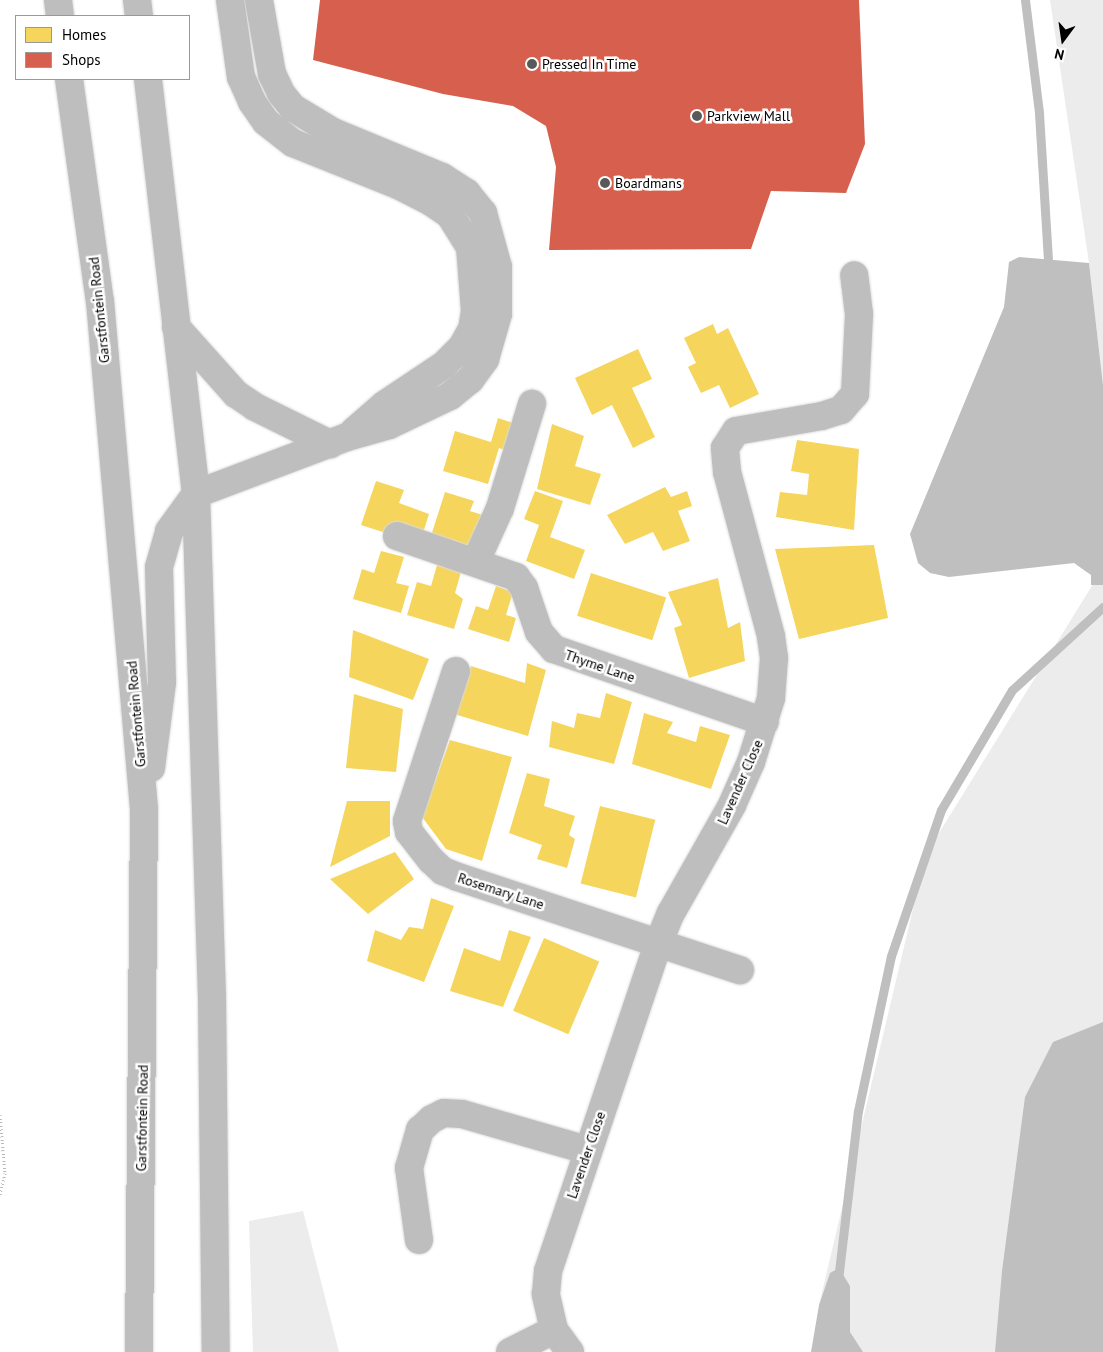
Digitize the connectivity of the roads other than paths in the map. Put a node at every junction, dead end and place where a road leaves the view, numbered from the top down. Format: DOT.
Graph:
graph roads {
  1 [pos="58,0"];
  2 [pos="137,0"];
  3 [pos="230,0"];
  4 [pos="259,0"];
  5 [pos="60,15"];
  6 [pos="139,15"];
  7 [pos="69,80"];
  8 [pos="148,80"];
  9 [pos="299,112"];
  10 [pos="281,134"];
  11 [pos="403,173"];
  12 [pos="854,275"];
  13 [pos="176,327"];
  14 [pos="532,404"];
  15 [pos="339,440"];
  16 [pos="196,494"];
  17 [pos="397,536"];
  18 [pos="476,561"];
  19 [pos="456,670"];
  20 [pos="765,722"];
  21 [pos="144,809"];
  22 [pos="659,942"];
  23 [pos="740,970"];
  24 [pos="587,1150"];
  25 [pos="419,1240"];
  26 [pos="554,1330"];
  27 [pos="140,1352"];
  28 [pos="216,1352"];
  29 [pos="510,1352"];
  30 [pos="570,1352"];
  1 -- 5 [label="main road"];
  2 -- 6 [label="main road"];
  3 -- 10 [label="main road"];
  4 -- 9 [label="main road"];
  7 -- 21 [label="main road, Garstfontein Road"];
  8 -- 13 [label="main road"];
  9 -- 10 [label="main road"];
  9 -- 11 [label="main road"];
  10 -- 11 [label="main road"];
  11 -- 15 [label="main road"];
  12 -- 20 [label="main road, Lavender Close"];
  13 -- 15 [label="main road"];
  13 -- 16 [label="main road"];
  14 -- 18 [label="main road"];
  15 -- 16 [label="main road"];
  16 -- 21 [label="main road"];
  16 -- 28 [label="main road"];
  17 -- 18 [label="main road, Thyme Lane"];
  18 -- 20 [label="main road, Thyme Lane"];
  19 -- 22 [label="main road, Rosemary Lane"];
  20 -- 22 [label="main road, Lavender Close"];
  21 -- 27 [label="main road, Garstfontein Road"];
  22 -- 23 [label="main road, Rosemary Lane"];
  22 -- 24 [label="main road, Lavender Close"];
  24 -- 25 [label="main road"];
  24 -- 26 [label="main road, Lavender Close"];
  26 -- 29 [label="main road"];
  26 -- 30 [label="main road, Lavender Close"];
}
